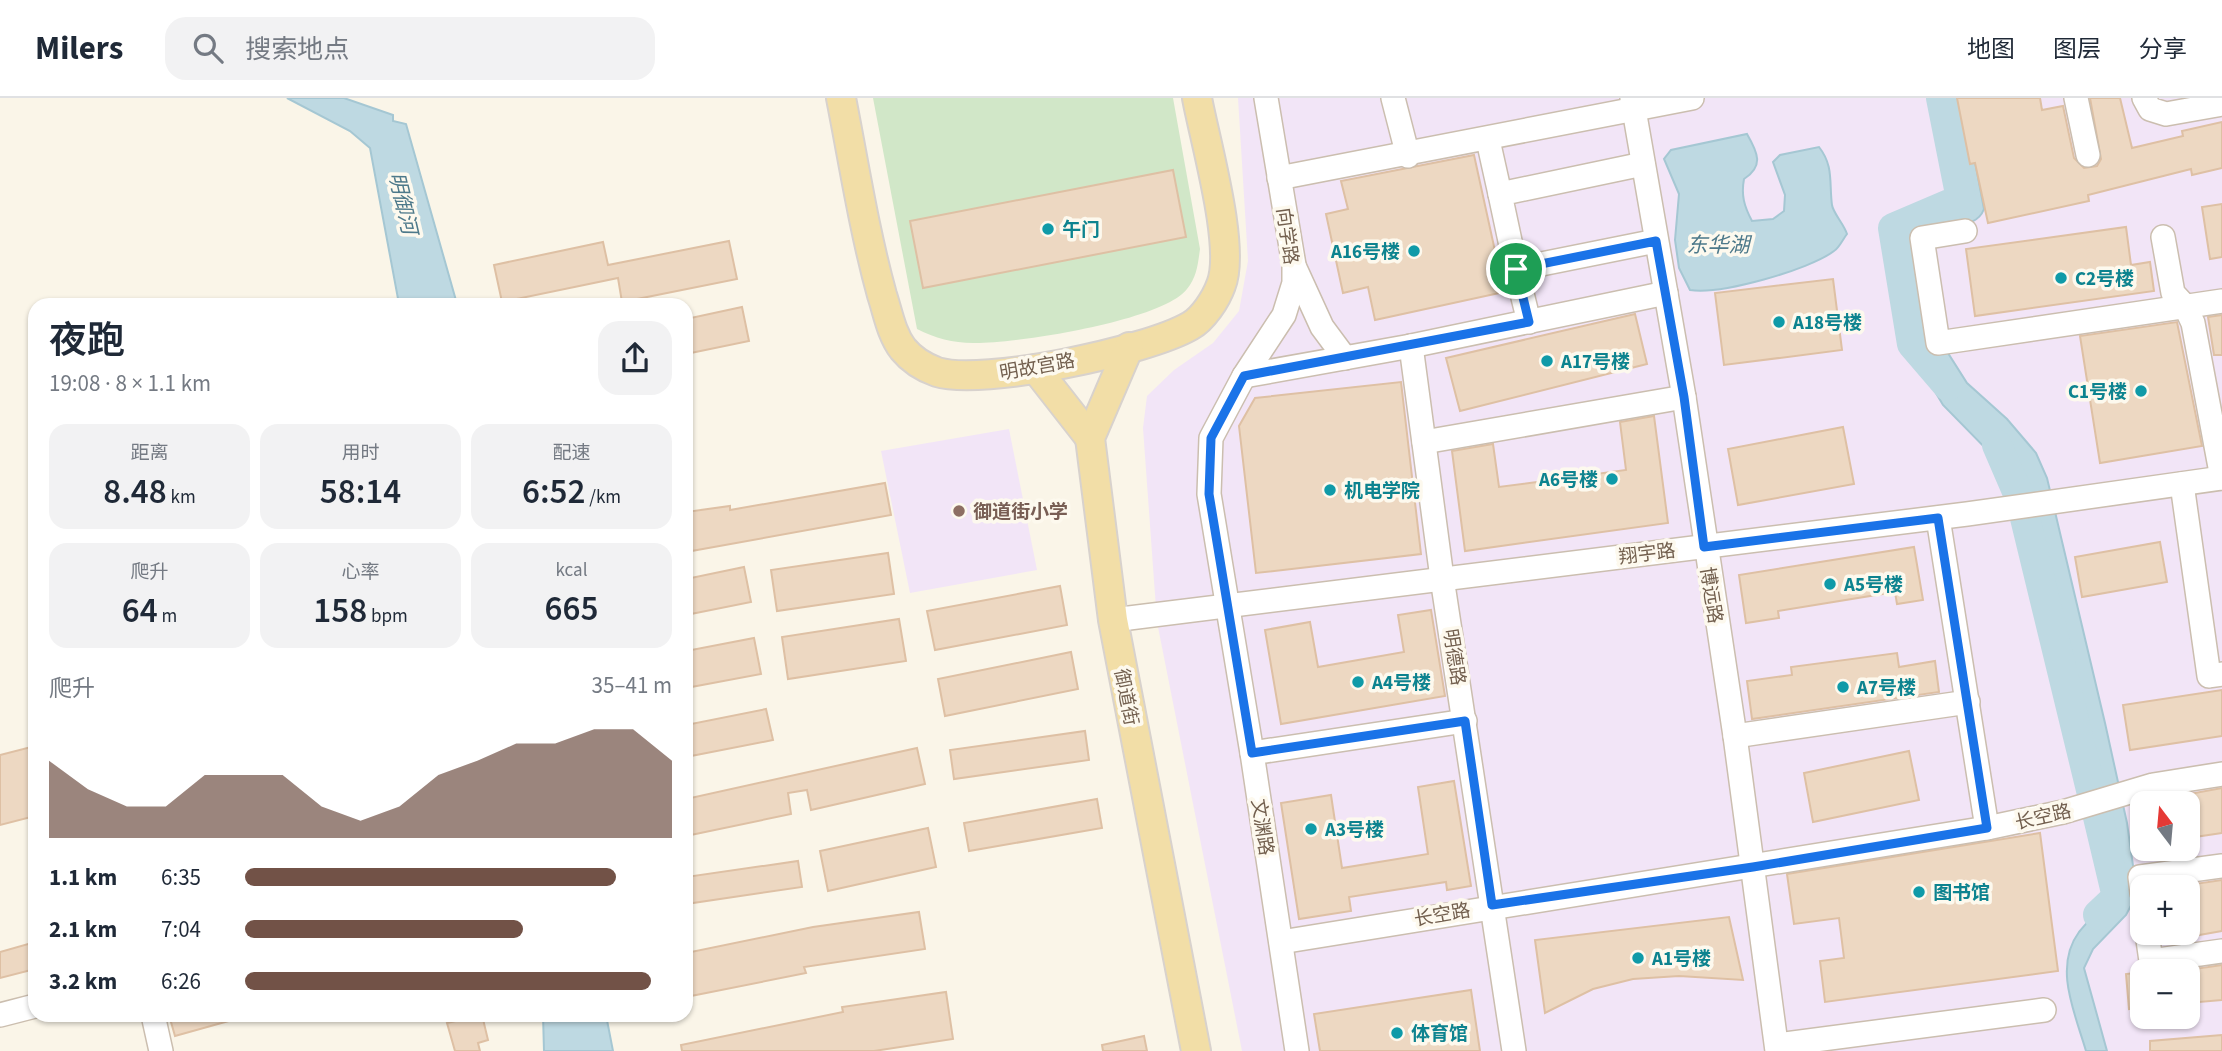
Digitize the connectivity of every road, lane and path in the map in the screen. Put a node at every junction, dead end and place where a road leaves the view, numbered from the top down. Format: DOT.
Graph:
graph roads {
  1 [pos="841,98"];
  2 [pos="1197,98"];
  3 [pos="1266,98"];
  4 [pos="1393,98"];
  5 [pos="1692,98"];
  6 [pos="2076,98"];
  7 [pos="2144,98"];
  8 [pos="1633,104"];
  9 [pos="2222,104"];
  10 [pos="1488,139"];
  11 [pos="2088,155"];
  12 [pos="1408,156"];
  13 [pos="1643,164"];
  14 [pos="1279,178"];
  15 [pos="1500,194"];
  16 [pos="1965,231"];
  17 [pos="2163,237"];
  18 [pos="1656,241"];
  19 [pos="1294,265"];
  20 [pos="1516,269"];
  21 [pos="1666,293"];
  22 [pos="2222,301"];
  23 [pos="2185,306"];
  24 [pos="1529,322"];
  25 [pos="1411,346"];
  26 [pos="1129,347"];
  27 [pos="1345,358"];
  28 [pos="1036,369"];
  29 [pos="1244,376"];
  30 [pos="1684,397"];
  31 [pos="1090,438"];
  32 [pos="1424,442"];
  33 [pos="2222,478"];
  34 [pos="2182,484"];
  35 [pos="1938,518"];
  36 [pos="1704,547"];
  37 [pos="1442,578"];
  38 [pos="1226,604"];
  39 [pos="1112,620"];
  40 [pos="2222,674"];
  41 [pos="1968,702"];
  42 [pos="1465,721"];
  43 [pos="1735,736"];
  44 [pos="1252,753"];
  45 [pos="2222,774"];
  46 [pos="1987,828"];
  47 [pos="2222,866"];
  48 [pos="1753,867"];
  49 [pos="2155,875"];
  50 [pos="1492,905"];
  51 [pos="1281,942"];
  52 [pos="2149,945"];
  53 [pos="2222,951"];
  54 [pos="28,1008"];
  55 [pos="2044,1010"];
  56 [pos="0,1015"];
  57 [pos="155,1022"];
  58 [pos="1777,1048"];
  59 [pos="161,1051"];
  60 [pos="1196,1051"];
  61 [pos="1297,1051"];
  62 [pos="1514,1051"];
  1 -- 28 [label="main road, 明故宫路"];
  2 -- 26 [label="main road, 明故宫路"];
  3 -- 14 [label="street, 向学路"];
  4 -- 12 [label="street"];
  5 -- 8 [label="street"];
  6 -- 11 [label="street"];
  7 -- 9 [label="street"];
  8 -- 10 [label="street"];
  8 -- 13 [label="street, 博远路"];
  10 -- 12 [label="street"];
  10 -- 15 [label="street"];
  12 -- 14 [label="street"];
  13 -- 15 [label="street"];
  13 -- 18 [label="street, 博远路"];
  14 -- 19 [label="street, 向学路"];
  15 -- 20 [label="street"];
  16 -- 23 [label="street"];
  17 -- 23 [label="street"];
  18 -- 20 [label="street"];
  18 -- 21 [label="street, 博远路"];
  19 -- 27 [label="street"];
  19 -- 29 [label="street, 向学路"];
  20 -- 24 [label="street"];
  21 -- 24 [label="street"];
  21 -- 30 [label="street, 博远路"];
  22 -- 23 [label="street"];
  23 -- 33 [label="street"];
  24 -- 25 [label="street"];
  25 -- 27 [label="street"];
  25 -- 32 [label="street, 明德路"];
  26 -- 28 [label="main road, 明故宫路"];
  26 -- 31 [label="main road"];
  27 -- 29 [label="street"];
  28 -- 31 [label="main road"];
  29 -- 38 [label="street, 向学路"];
  30 -- 32 [label="street"];
  30 -- 36 [label="street, 博远路"];
  31 -- 39 [label="main road, 御道街"];
  32 -- 37 [label="street, 明德路"];
  33 -- 34 [label="street, 翔宇路"];
  34 -- 35 [label="street, 翔宇路"];
  34 -- 40 [label="street"];
  35 -- 36 [label="street, 翔宇路"];
  35 -- 41 [label="street"];
  36 -- 37 [label="street, 翔宇路"];
  36 -- 43 [label="street, 博远路"];
  37 -- 38 [label="street, 翔宇路"];
  37 -- 42 [label="street, 明德路"];
  38 -- 39 [label="street, 翔宇路"];
  38 -- 44 [label="street, 文渊路"];
  39 -- 60 [label="main road, 御道街"];
  41 -- 43 [label="street"];
  41 -- 46 [label="street"];
  42 -- 44 [label="street"];
  42 -- 50 [label="street, 明德路"];
  43 -- 48 [label="street, 博远路"];
  44 -- 51 [label="street, 文渊路"];
  45 -- 46 [label="street, 长空路"];
  46 -- 48 [label="street, 长空路"];
  47 -- 49 [label="street"];
  48 -- 50 [label="street, 长空路"];
  48 -- 58 [label="street, 博远路"];
  50 -- 51 [label="street, 长空路"];
  50 -- 62 [label="street, 明德路"];
  51 -- 61 [label="street, 文渊路"];
  52 -- 53 [label="street"];
  54 -- 56 [label="street"];
  55 -- 58 [label="street"];
  57 -- 59 [label="street"];
}
